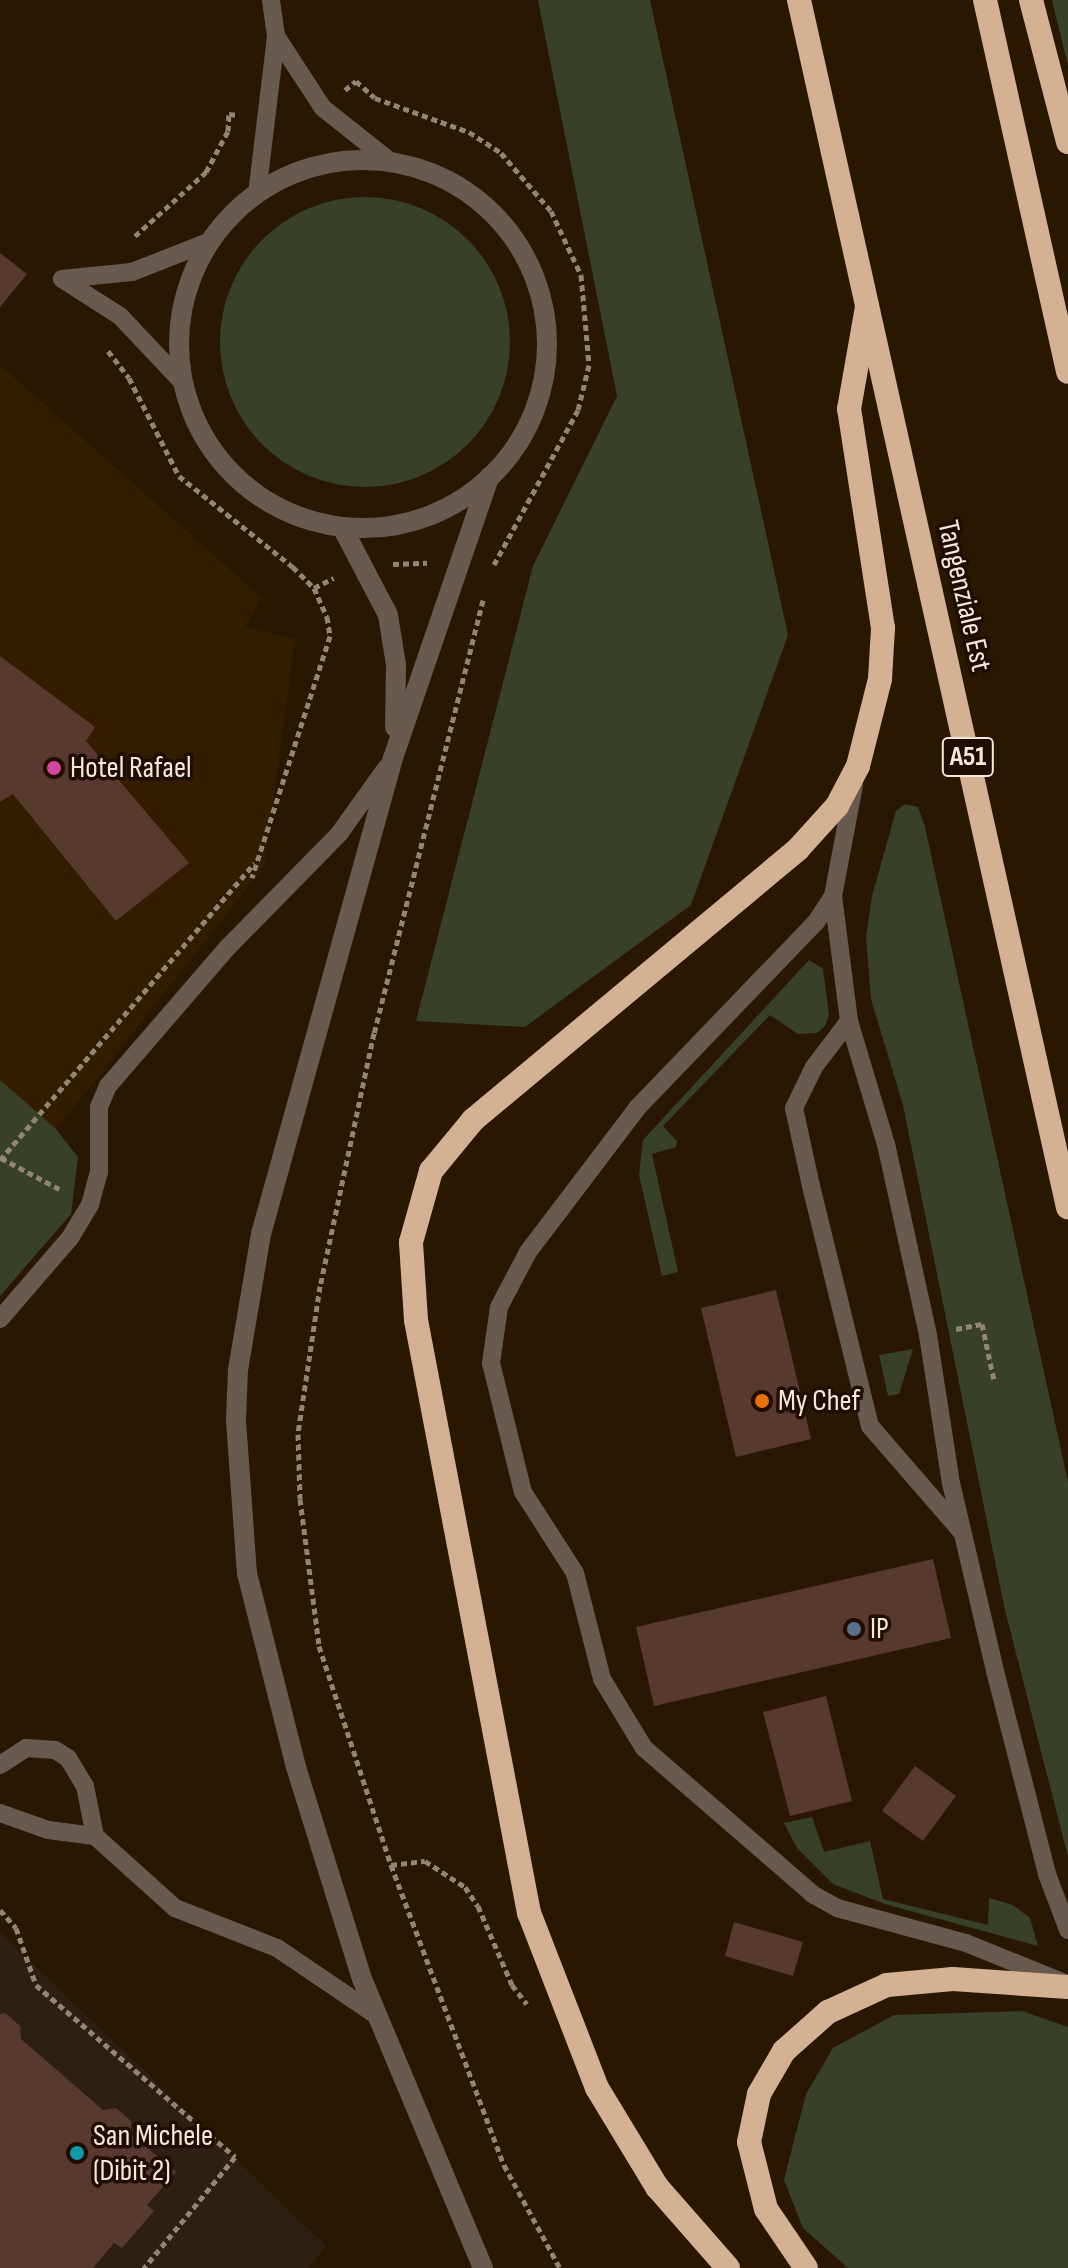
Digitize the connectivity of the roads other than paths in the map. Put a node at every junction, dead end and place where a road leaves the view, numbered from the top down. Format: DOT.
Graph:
graph roads {
  1 [pos="271,0"];
  2 [pos="799,0"];
  3 [pos="985,0"];
  4 [pos="1031,0"];
  5 [pos="276,36"];
  6 [pos="1068,142"];
  7 [pos="391,162"];
  8 [pos="257,194"];
  9 [pos="211,241"];
  10 [pos="867,307"];
  11 [pos="1068,372"];
  12 [pos="184,384"];
  13 [pos="489,477"];
  14 [pos="342,527"];
  15 [pos="393,758"];
  16 [pos="858,766"];
  17 [pos="833,896"];
  18 [pos="849,1021"];
  19 [pos="1068,1207"];
  20 [pos="0,1319"];
  21 [pos="962,1533"];
  22 [pos="0,1764"];
  23 [pos="0,1813"];
  24 [pos="95,1836"];
  25 [pos="1068,1930"];
  26 [pos="1068,1986"];
  27 [pos="376,2015"];
  28 [pos="483,2268"];
  29 [pos="728,2268"];
  30 [pos="806,2268"];
  1 -- 5 [label="lane"];
  2 -- 10 [label="highway, Tangenziale Est / A51"];
  3 -- 11 [label="highway"];
  4 -- 6 [label="highway"];
  5 -- 7 [label="lane"];
  5 -- 8 [label="lane"];
  7 -- 8 [label="street"];
  7 -- 13 [label="street"];
  8 -- 9 [label="street"];
  9 -- 12 [label="street"];
  9 -- 12 [label="lane"];
  10 -- 16 [label="highway"];
  10 -- 19 [label="highway, Tangenziale Est / A51"];
  12 -- 14 [label="street"];
  13 -- 14 [label="street"];
  13 -- 15 [label="street"];
  14 -- 15 [label="street"];
  15 -- 20 [label="lane"];
  15 -- 27 [label="street"];
  16 -- 17 [label="lane"];
  16 -- 29 [label="highway"];
  17 -- 18 [label="lane"];
  17 -- 26 [label="lane"];
  18 -- 21 [label="lane"];
  18 -- 21 [label="lane"];
  21 -- 25 [label="lane"];
  22 -- 24 [label="lane"];
  23 -- 24 [label="lane"];
  24 -- 27 [label="lane"];
  26 -- 30 [label="highway"];
  27 -- 28 [label="street"];
}
